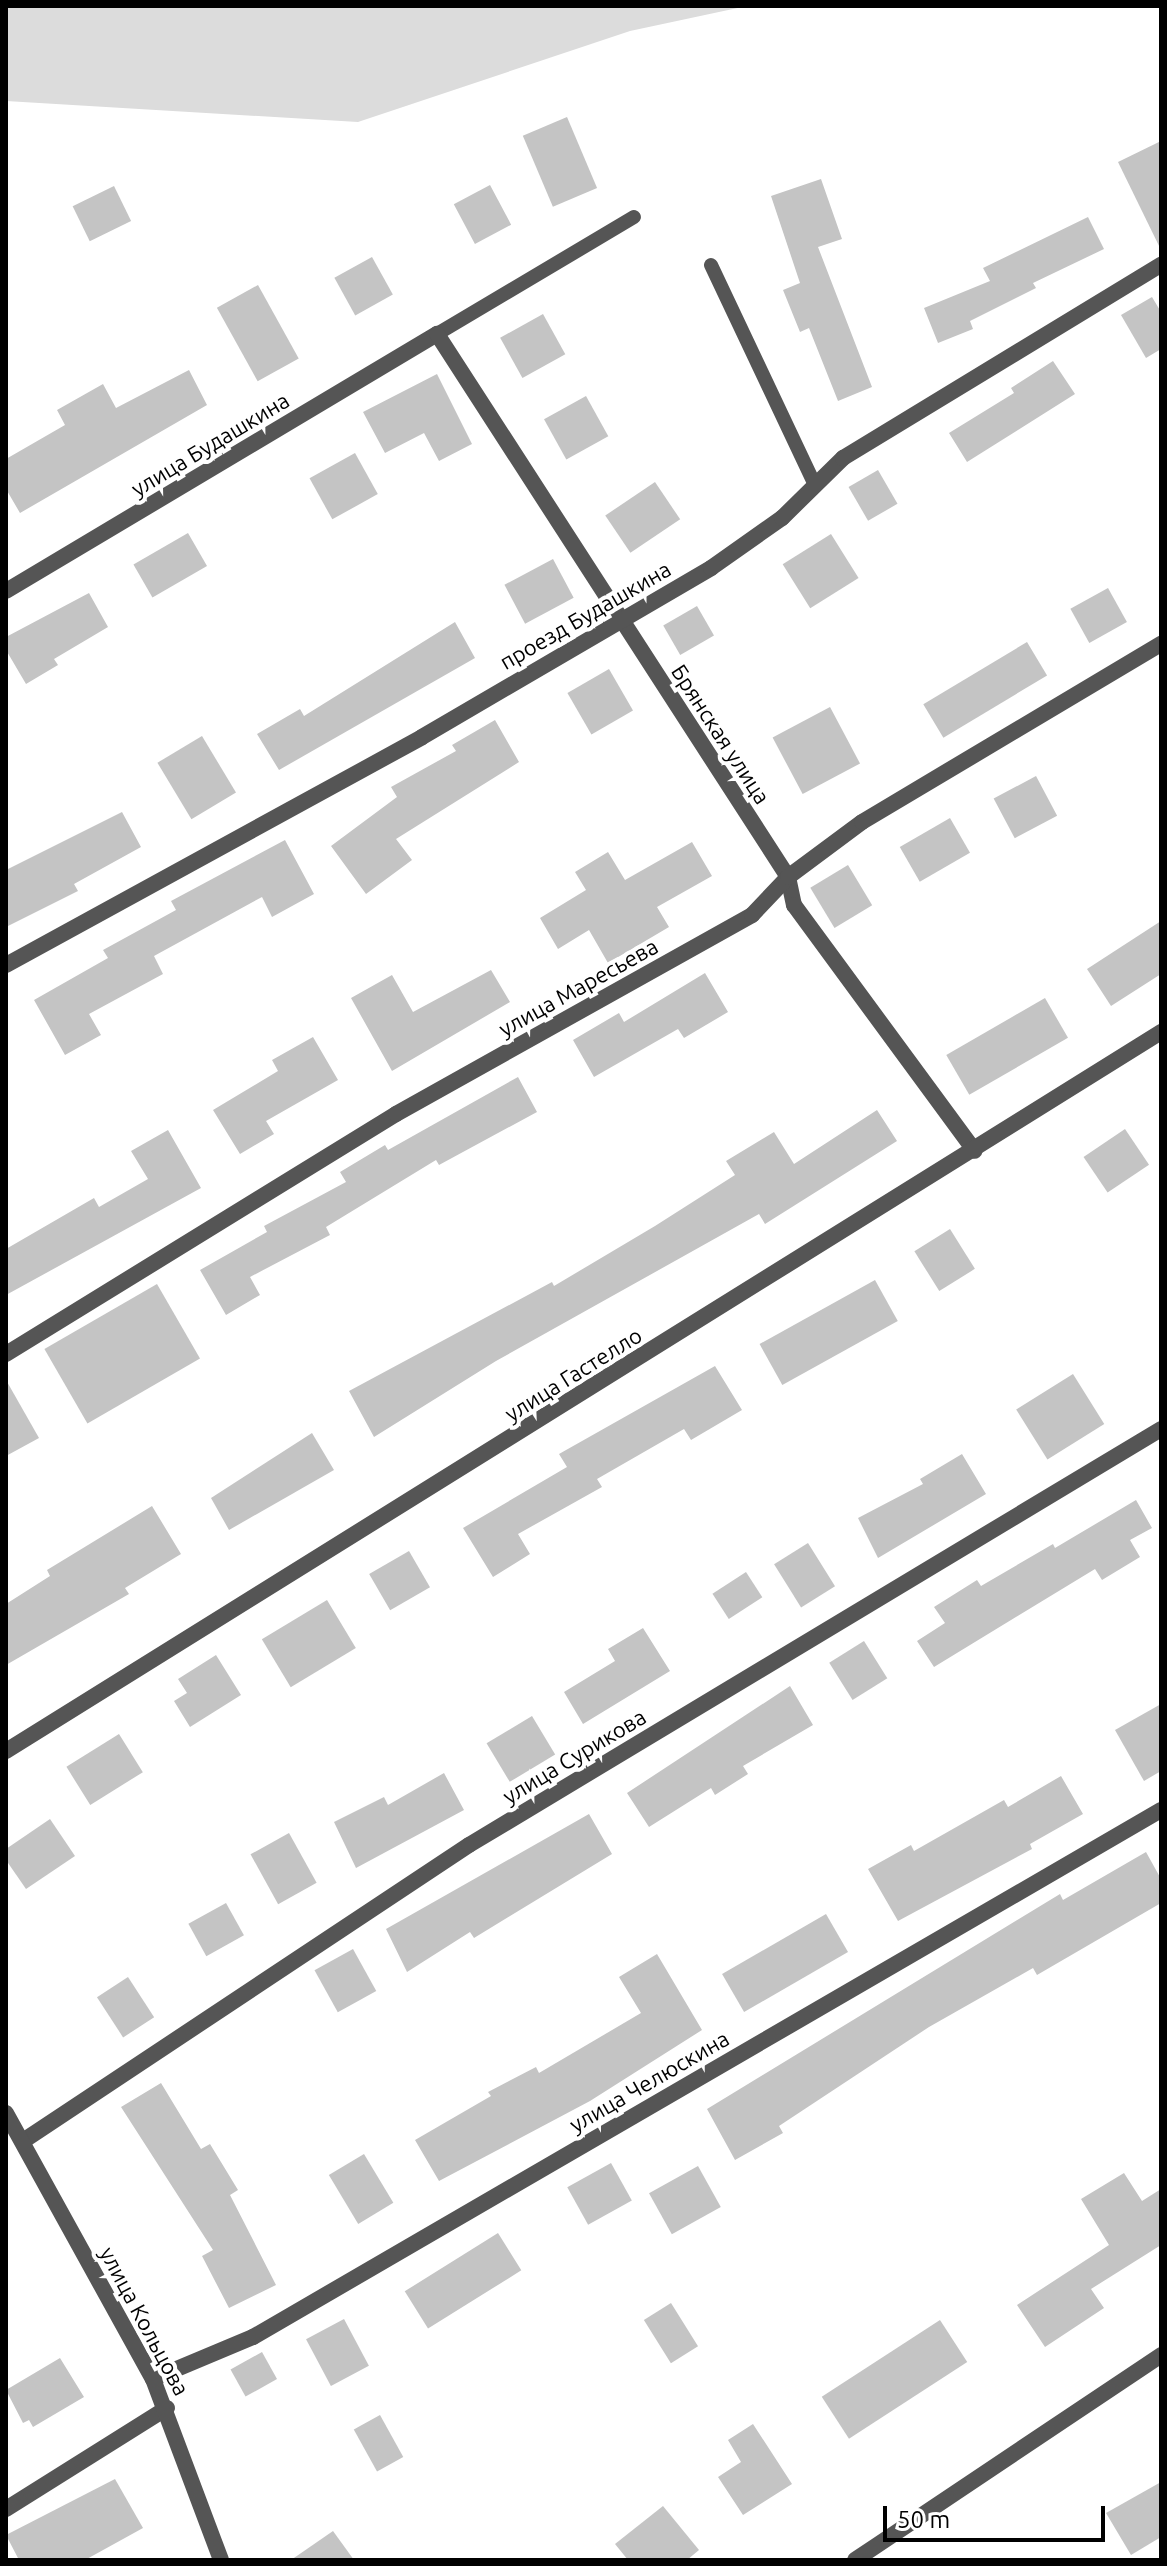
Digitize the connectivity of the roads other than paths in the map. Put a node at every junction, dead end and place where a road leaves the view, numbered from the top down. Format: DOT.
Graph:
graph roads {
  1 [pos="634,217"];
  2 [pos="711,265"];
  3 [pos="1161,265"];
  4 [pos="437,334"];
  5 [pos="815,485"];
  6 [pos="6,591"];
  7 [pos="620,619"];
  8 [pos="1161,644"];
  9 [pos="788,877"];
  10 [pos="6,965"];
  11 [pos="1161,1032"];
  12 [pos="975,1151"];
  13 [pos="6,1354"];
  14 [pos="1161,1429"];
  15 [pos="6,1751"];
  16 [pos="1161,1810"];
  17 [pos="8,2120"];
  18 [pos="23,2141"];
  19 [pos="1161,2355"];
  20 [pos="153,2379"];
  21 [pos="167,2408"];
  22 [pos="6,2509"];
  23 [pos="221,2560"];
  24 [pos="855,2560"];
  1 -- 4 [label="lane"];
  2 -- 5 [label="lane"];
  3 -- 5 [label="street, проезд Будашкина"];
  4 -- 6 [label="street, улица Будашкина"];
  4 -- 7 [label="street, Брянская улица"];
  5 -- 7 [label="street, проезд Будашкина"];
  7 -- 9 [label="street, Брянская улица"];
  7 -- 10 [label="street, проезд Будашкина"];
  8 -- 9 [label="street, улица Маресьева"];
  9 -- 12 [label="street, Брянская улица"];
  9 -- 13 [label="street, улица Маресьева"];
  11 -- 12 [label="street, улица Гастелло"];
  12 -- 15 [label="street, улица Гастелло"];
  14 -- 18 [label="street, улица Сурикова"];
  16 -- 20 [label="street, улица Челюскина"];
  17 -- 18 [label="street, улица Кольцова"];
  18 -- 20 [label="street, улица Кольцова"];
  19 -- 24 [label="street"];
  20 -- 21 [label="street, улица Кольцова"];
  21 -- 22 [label="street"];
  21 -- 23 [label="street, улица Кольцова"];
}
